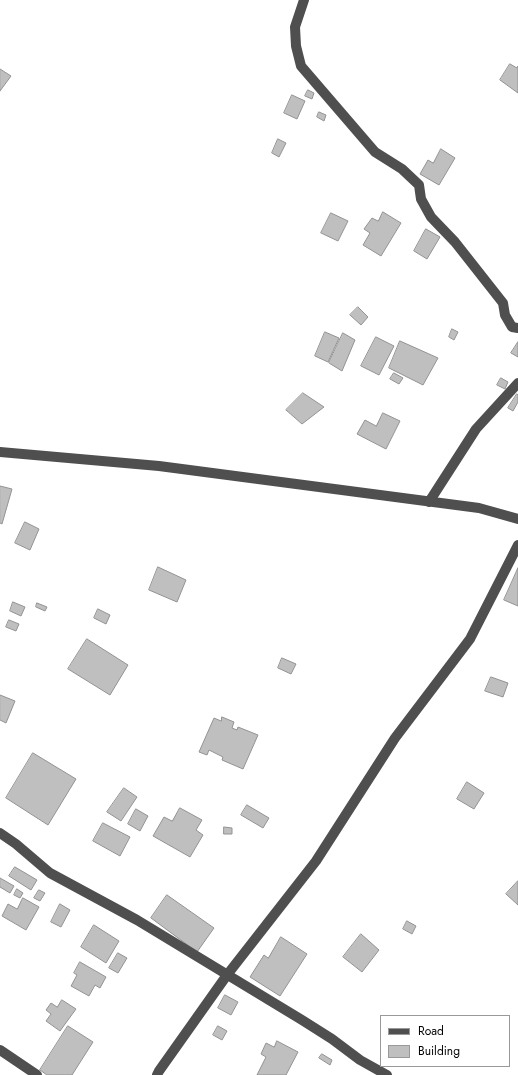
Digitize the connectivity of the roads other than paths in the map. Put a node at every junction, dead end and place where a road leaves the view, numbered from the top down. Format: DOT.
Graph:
graph roads {
  1 [pos="304,0"];
  2 [pos="518,328"];
  3 [pos="518,383"];
  4 [pos="0,452"];
  5 [pos="429,502"];
  6 [pos="518,520"];
  7 [pos="518,545"];
  8 [pos="0,833"];
  9 [pos="227,975"];
  10 [pos="0,1050"];
  11 [pos="37,1075"];
  12 [pos="158,1075"];
  13 [pos="387,1075"];
  1 -- 2 [label="street"];
  3 -- 5 [label="street"];
  4 -- 5 [label="street"];
  5 -- 6 [label="street"];
  7 -- 9 [label="street"];
  8 -- 9 [label="street"];
  9 -- 12 [label="street"];
  9 -- 13 [label="street"];
  10 -- 11 [label="street"];
}
